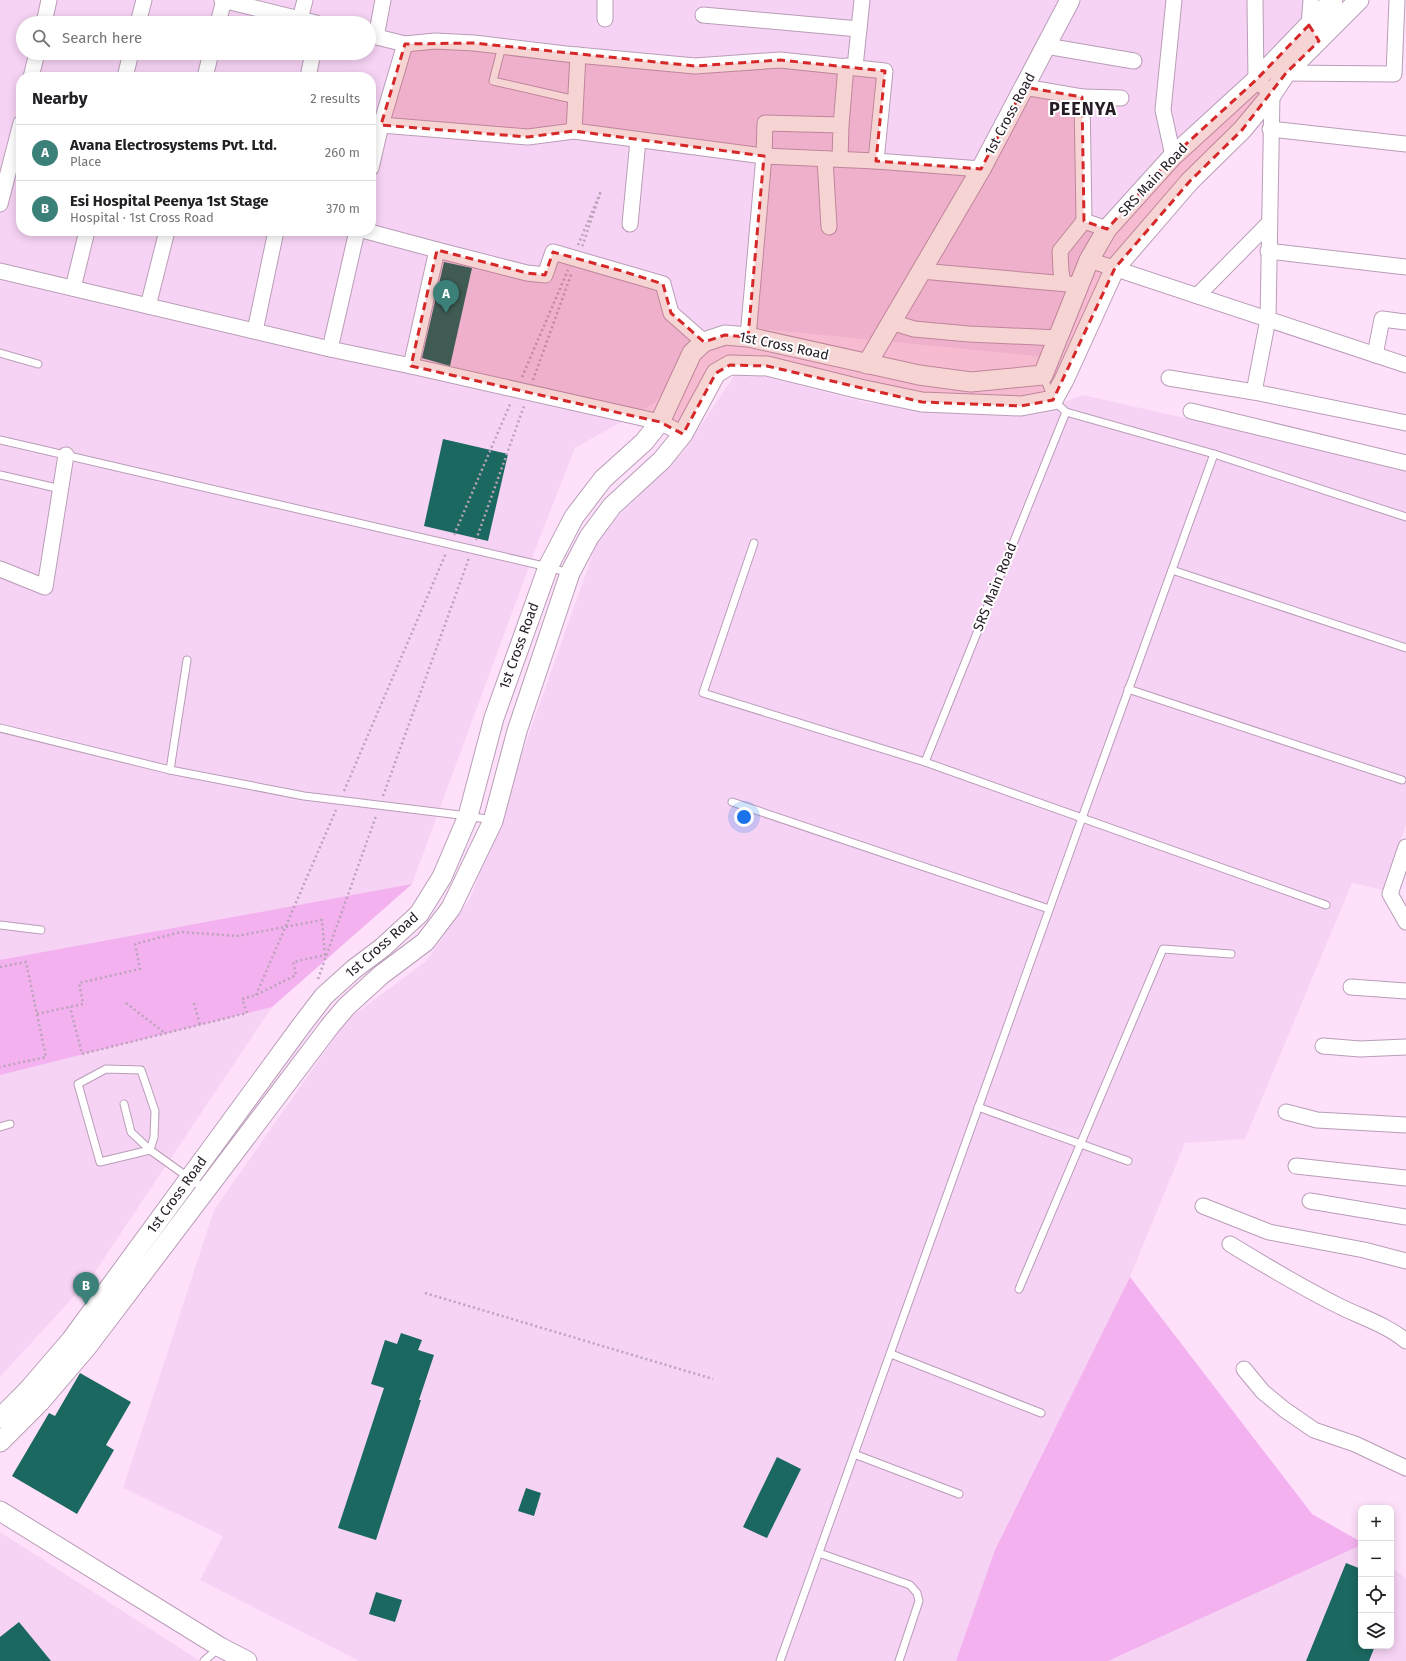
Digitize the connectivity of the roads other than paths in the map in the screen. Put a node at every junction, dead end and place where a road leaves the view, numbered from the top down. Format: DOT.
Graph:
graph roads {
  1 [pos="49,0"];
  2 [pos="144,0"];
  3 [pos="223,0"];
  4 [pos="305,0"];
  5 [pos="383,0"];
  6 [pos="605,0"];
  7 [pos="862,0"];
  8 [pos="1070,0"];
  9 [pos="1174,0"];
  10 [pos="1255,0"];
  11 [pos="1311,0"];
  12 [pos="1333,0"];
  13 [pos="1360,0"];
  14 [pos="1397,0"];
  15 [pos="703,15"];
  16 [pos="46,16"];
  17 [pos="140,16"];
  18 [pos="220,16"];
  19 [pos="288,16"];
  20 [pos="301,16"];
  21 [pos="605,19"];
  22 [pos="376,23"];
  23 [pos="859,29"];
  24 [pos="1314,33"];
  25 [pos="376,37"];
  26 [pos="405,44"];
  27 [pos="502,46"];
  28 [pos="1046,46"];
  29 [pos="578,55"];
  30 [pos="36,60"];
  31 [pos="129,60"];
  32 [pos="209,60"];
  33 [pos="312,60"];
  34 [pos="1134,61"];
  35 [pos="850,67"];
  36 [pos="33,72"];
  37 [pos="126,72"];
  38 [pos="206,72"];
  39 [pos="309,72"];
  40 [pos="1286,72"];
  41 [pos="1256,80"];
  42 [pos="1024,86"];
  43 [pos="1272,94"];
  44 [pos="1082,97"];
  45 [pos="1121,98"];
  46 [pos="576,100"];
  47 [pos="381,125"];
  48 [pos="841,125"];
  49 [pos="1270,129"];
  50 [pos="574,131"];
  51 [pos="638,140"];
  52 [pos="16,142"];
  53 [pos="1406,144"];
  54 [pos="376,146"];
  55 [pos="764,156"];
  56 [pos="1173,156"];
  57 [pos="825,159"];
  58 [pos="840,159"];
  59 [pos="876,161"];
  60 [pos="981,169"];
  61 [pos="0,204"];
  62 [pos="1084,221"];
  63 [pos="1269,223"];
  64 [pos="630,224"];
  65 [pos="829,227"];
  66 [pos="1107,228"];
  67 [pos="376,234"];
  68 [pos="86,236"];
  69 [pos="166,236"];
  70 [pos="275,236"];
  71 [pos="356,236"];
  72 [pos="437,250"];
  73 [pos="1268,251"];
  74 [pos="1089,260"];
  75 [pos="1406,266"];
  76 [pos="1115,268"];
  77 [pos="0,271"];
  78 [pos="921,271"];
  79 [pos="1071,284"];
  80 [pos="72,288"];
  81 [pos="1197,296"];
  82 [pos="148,306"];
  83 [pos="1268,319"];
  84 [pos="891,322"];
  85 [pos="1406,322"];
  86 [pos="255,332"];
  87 [pos="748,337"];
  88 [pos="1058,338"];
  89 [pos="704,342"];
  90 [pos="330,349"];
  91 [pos="0,353"];
  92 [pos="1375,355"];
  93 [pos="38,364"];
  94 [pos="867,364"];
  95 [pos="1406,365"];
  96 [pos="411,366"];
  97 [pos="1043,375"];
  98 [pos="1169,378"];
  99 [pos="1254,392"];
  100 [pos="1060,406"];
  101 [pos="1191,411"];
  102 [pos="660,422"];
  103 [pos="1406,423"];
  104 [pos="683,434"];
  105 [pos="0,440"];
  106 [pos="1214,454"];
  107 [pos="66,455"];
  108 [pos="1406,463"];
  109 [pos="0,475"];
  110 [pos="61,489"];
  111 [pos="1406,517"];
  112 [pos="754,543"];
  113 [pos="548,567"];
  114 [pos="0,569"];
  115 [pos="1172,570"];
  116 [pos="570,573"];
  117 [pos="1406,648"];
  118 [pos="187,660"];
  119 [pos="1128,689"];
  120 [pos="0,728"];
  121 [pos="925,762"];
  122 [pos="170,770"];
  123 [pos="1402,780"];
  124 [pos="732,802"];
  125 [pos="468,816"];
  126 [pos="1082,818"];
  127 [pos="493,821"];
  128 [pos="1406,847"];
  129 [pos="1326,905"];
  130 [pos="1049,908"];
  131 [pos="1406,922"];
  132 [pos="0,925"];
  133 [pos="42,930"];
  134 [pos="1231,954"];
  135 [pos="1351,987"];
  136 [pos="1406,992"];
  137 [pos="1323,1046"];
  138 [pos="1406,1047"];
  139 [pos="124,1104"];
  140 [pos="978,1107"];
  141 [pos="1286,1112"];
  142 [pos="10,1124"];
  143 [pos="1406,1125"];
  144 [pos="0,1127"];
  145 [pos="1080,1144"];
  146 [pos="150,1150"];
  147 [pos="1128,1161"];
  148 [pos="1296,1166"];
  149 [pos="189,1178"];
  150 [pos="1406,1178"];
  151 [pos="206,1190"];
  152 [pos="1310,1201"];
  153 [pos="1203,1206"];
  154 [pos="1406,1217"];
  155 [pos="1230,1244"];
  156 [pos="1406,1261"];
  157 [pos="1019,1289"];
  158 [pos="1406,1341"];
  159 [pos="891,1354"];
  160 [pos="1244,1369"];
  161 [pos="1041,1413"];
  162 [pos="0,1418"];
  163 [pos="0,1442"];
  164 [pos="854,1454"];
  165 [pos="1406,1468"];
  166 [pos="959,1494"];
  167 [pos="0,1511"];
  168 [pos="819,1553"];
  169 [pos="220,1647"];
  170 [pos="204,1661"];
  171 [pos="247,1661"];
  172 [pos="780,1661"];
  173 [pos="899,1661"];
  1 -- 16 [label="street"];
  2 -- 17 [label="street"];
  3 -- 18 [label="street"];
  3 -- 19 [label="street"];
  4 -- 20 [label="street"];
  5 -- 22 [label="street"];
  6 -- 21 [label="street"];
  7 -- 23 [label="street"];
  8 -- 28 [label="street, 1st Cross Road"];
  9 -- 56 [label="street"];
  10 -- 41 [label="street"];
  11 -- 24 [label="street"];
  12 -- 24 [label="street, SRS Main Road"];
  13 -- 24 [label="street"];
  14 -- 40 [label="street"];
  15 -- 23 [label="street"];
  23 -- 35 [label="street"];
  24 -- 40 [label="street"];
  24 -- 41 [label="street, SRS Main Road"];
  25 -- 26 [label="street"];
  26 -- 27 [label="street"];
  26 -- 47 [label="street"];
  27 -- 29 [label="street"];
  27 -- 46 [label="lane"];
  28 -- 34 [label="street"];
  28 -- 42 [label="street, 1st Cross Road"];
  29 -- 35 [label="street"];
  29 -- 46 [label="street"];
  30 -- 36 [label="street"];
  31 -- 37 [label="street"];
  32 -- 38 [label="street"];
  33 -- 39 [label="street"];
  35 -- 48 [label="street"];
  35 -- 59 [label="street"];
  40 -- 43 [label="street"];
  41 -- 43 [label="street"];
  41 -- 56 [label="street, SRS Main Road"];
  42 -- 44 [label="street"];
  42 -- 60 [label="street, 1st Cross Road"];
  43 -- 49 [label="street"];
  43 -- 76 [label="street"];
  44 -- 45 [label="street"];
  44 -- 62 [label="street"];
  46 -- 50 [label="street"];
  47 -- 50 [label="street"];
  47 -- 54 [label="street"];
  48 -- 55 [label="street"];
  48 -- 58 [label="street"];
  49 -- 53 [label="street"];
  49 -- 63 [label="street"];
  50 -- 51 [label="street"];
  51 -- 55 [label="street"];
  51 -- 64 [label="street"];
  52 -- 61 [label="street"];
  55 -- 57 [label="street"];
  55 -- 87 [label="street"];
  56 -- 66 [label="street, SRS Main Road"];
  57 -- 58 [label="street"];
  57 -- 65 [label="street"];
  58 -- 59 [label="street"];
  59 -- 60 [label="street"];
  60 -- 78 [label="street, 1st Cross Road"];
  62 -- 66 [label="street"];
  62 -- 79 [label="street"];
  63 -- 73 [label="street"];
  63 -- 81 [label="street"];
  66 -- 74 [label="street, SRS Main Road"];
  67 -- 72 [label="street"];
  68 -- 80 [label="street"];
  69 -- 82 [label="street"];
  70 -- 86 [label="street"];
  71 -- 90 [label="street"];
  72 -- 89 [label="street"];
  72 -- 96 [label="street"];
  73 -- 75 [label="street"];
  73 -- 83 [label="street"];
  74 -- 76 [label="street"];
  74 -- 79 [label="street, SRS Main Road"];
  76 -- 81 [label="street"];
  76 -- 100 [label="street"];
  77 -- 80 [label="street"];
  78 -- 79 [label="street"];
  78 -- 84 [label="street, 1st Cross Road"];
  79 -- 88 [label="street, SRS Main Road"];
  80 -- 82 [label="street"];
  81 -- 83 [label="street"];
  82 -- 86 [label="street"];
  83 -- 92 [label="street"];
  83 -- 99 [label="street"];
  84 -- 88 [label="street"];
  84 -- 94 [label="street, 1st Cross Road"];
  85 -- 92 [label="street"];
  86 -- 90 [label="street"];
  87 -- 89 [label="street, 1st Cross Road"];
  87 -- 94 [label="street, 1st Cross Road"];
  88 -- 97 [label="street, SRS Main Road"];
  89 -- 102 [label="street, 1st Cross Road"];
  90 -- 96 [label="street"];
  91 -- 93 [label="lane"];
  92 -- 95 [label="street"];
  94 -- 97 [label="street"];
  96 -- 102 [label="street"];
  97 -- 100 [label="lane"];
  98 -- 99 [label="street"];
  99 -- 103 [label="street"];
  100 -- 104 [label="street"];
  100 -- 106 [label="lane"];
  100 -- 121 [label="lane, SRS Main Road"];
  101 -- 108 [label="street"];
  102 -- 104 [label="street"];
  102 -- 113 [label="street, 1st Cross Road"];
  104 -- 116 [label="street"];
  105 -- 107 [label="lane"];
  106 -- 111 [label="lane"];
  106 -- 115 [label="lane"];
  107 -- 110 [label="street"];
  107 -- 113 [label="lane"];
  109 -- 110 [label="lane"];
  110 -- 114 [label="street"];
  112 -- 121 [label="lane"];
  113 -- 116 [label="lane"];
  113 -- 125 [label="street, 1st Cross Road"];
  115 -- 117 [label="lane"];
  115 -- 119 [label="lane"];
  116 -- 127 [label="street"];
  118 -- 122 [label="lane"];
  119 -- 123 [label="lane"];
  119 -- 126 [label="lane"];
  120 -- 122 [label="lane"];
  121 -- 126 [label="lane"];
  122 -- 125 [label="lane"];
  124 -- 130 [label="lane"];
  125 -- 127 [label="lane"];
  125 -- 149 [label="street, 1st Cross Road"];
  126 -- 129 [label="lane"];
  126 -- 130 [label="lane"];
  127 -- 151 [label="street"];
  128 -- 131 [label="street"];
  130 -- 140 [label="lane"];
  132 -- 133 [label="lane"];
  134 -- 145 [label="lane"];
  135 -- 136 [label="street"];
  137 -- 138 [label="street"];
  139 -- 146 [label="lane"];
  140 -- 145 [label="lane"];
  140 -- 159 [label="lane"];
  141 -- 143 [label="street"];
  142 -- 144 [label="lane"];
  145 -- 147 [label="lane"];
  145 -- 157 [label="lane"];
  146 -- 146 [label="lane"];
  146 -- 149 [label="lane"];
  148 -- 150 [label="street"];
  149 -- 151 [label="lane"];
  149 -- 162 [label="street, 1st Cross Road"];
  151 -- 163 [label="street"];
  152 -- 154 [label="street"];
  153 -- 156 [label="street"];
  155 -- 158 [label="street"];
  159 -- 161 [label="lane"];
  159 -- 164 [label="lane"];
  160 -- 165 [label="street"];
  164 -- 166 [label="lane"];
  164 -- 168 [label="lane"];
  167 -- 169 [label="street"];
  168 -- 172 [label="lane"];
  168 -- 173 [label="lane"];
  169 -- 170 [label="lane"];
  169 -- 171 [label="street"];
}
